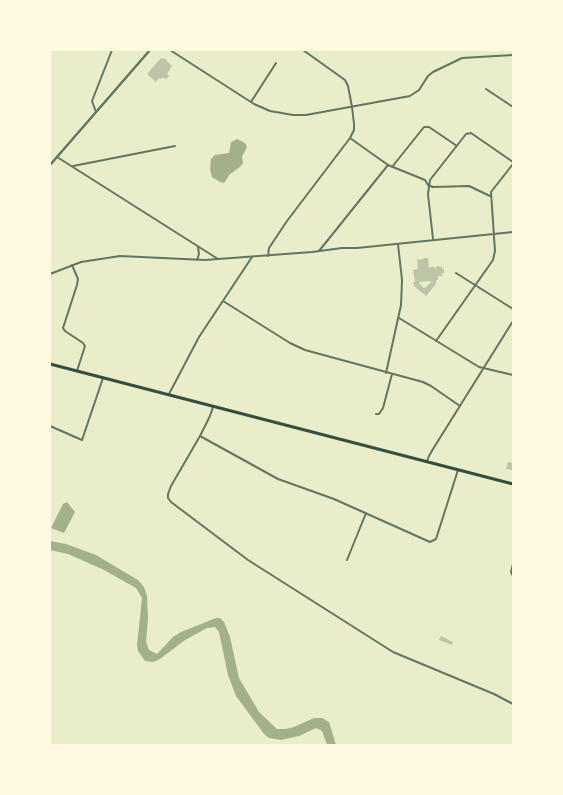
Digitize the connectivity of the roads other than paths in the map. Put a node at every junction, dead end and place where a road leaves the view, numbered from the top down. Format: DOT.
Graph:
graph roads {
  1 [pos="112,50"];
  2 [pos="150,50"];
  3 [pos="170,50"];
  4 [pos="303,50"];
  5 [pos="513,55"];
  6 [pos="276,63"];
  7 [pos="486,89"];
  8 [pos="251,102"];
  9 [pos="352,107"];
  10 [pos="513,107"];
  11 [pos="96,113"];
  12 [pos="350,138"];
  13 [pos="175,146"];
  14 [pos="457,146"];
  15 [pos="57,157"];
  16 [pos="513,163"];
  17 [pos="50,165"];
  18 [pos="388,165"];
  19 [pos="72,167"];
  20 [pos="392,167"];
  21 [pos="428,185"];
  22 [pos="490,196"];
  23 [pos="513,232"];
  24 [pos="493,234"];
  25 [pos="433,240"];
  26 [pos="398,244"];
  27 [pos="198,246"];
  28 [pos="319,251"];
  29 [pos="268,256"];
  30 [pos="252,257"];
  31 [pos="197,260"];
  32 [pos="219,260"];
  33 [pos="72,265"];
  34 [pos="456,273"];
  35 [pos="50,274"];
  36 [pos="476,286"];
  37 [pos="223,301"];
  38 [pos="513,309"];
  39 [pos="399,318"];
  40 [pos="513,321"];
  41 [pos="436,341"];
  42 [pos="50,364"];
  43 [pos="483,369"];
  44 [pos="77,371"];
  45 [pos="386,372"];
  46 [pos="392,374"];
  47 [pos="513,375"];
  48 [pos="103,378"];
  49 [pos="169,395"];
  50 [pos="460,406"];
  51 [pos="213,407"];
  52 [pos="376,414"];
  53 [pos="50,426"];
  54 [pos="200,436"];
  55 [pos="427,462"];
  56 [pos="458,470"];
  57 [pos="513,484"];
  58 [pos="366,513"];
  59 [pos="347,560"];
  60 [pos="513,564"];
  61 [pos="513,576"];
  62 [pos="513,704"];
  1 -- 11 [label="street"];
  2 -- 11 [label="street"];
  3 -- 8 [label="street"];
  4 -- 9 [label="street"];
  5 -- 9 [label="street"];
  6 -- 8 [label="street"];
  7 -- 10 [label="street"];
  8 -- 9 [label="street"];
  9 -- 12 [label="street"];
  11 -- 15 [label="street"];
  12 -- 18 [label="street"];
  12 -- 29 [label="street"];
  13 -- 19 [label="street"];
  14 -- 16 [label="street"];
  14 -- 20 [label="street"];
  14 -- 21 [label="street"];
  15 -- 17 [label="street"];
  15 -- 19 [label="street"];
  16 -- 22 [label="street"];
  18 -- 20 [label="street"];
  18 -- 28 [label="street"];
  19 -- 27 [label="street"];
  20 -- 21 [label="street"];
  21 -- 22 [label="street"];
  21 -- 25 [label="street"];
  22 -- 24 [label="street"];
  23 -- 24 [label="street"];
  24 -- 25 [label="street"];
  24 -- 36 [label="street"];
  25 -- 26 [label="street"];
  26 -- 28 [label="street"];
  26 -- 39 [label="street"];
  27 -- 31 [label="street"];
  27 -- 32 [label="street"];
  28 -- 29 [label="street"];
  29 -- 30 [label="street"];
  30 -- 32 [label="street"];
  30 -- 37 [label="street"];
  31 -- 32 [label="street"];
  31 -- 33 [label="street"];
  33 -- 35 [label="street"];
  33 -- 44 [label="street"];
  34 -- 36 [label="street"];
  36 -- 38 [label="street"];
  36 -- 41 [label="street"];
  37 -- 45 [label="street"];
  37 -- 49 [label="street"];
  39 -- 41 [label="street"];
  39 -- 45 [label="street"];
  40 -- 43 [label="street"];
  41 -- 43 [label="street"];
  42 -- 44 [label="main road"];
  43 -- 47 [label="street"];
  43 -- 50 [label="street"];
  44 -- 48 [label="main road"];
  45 -- 46 [label="street"];
  46 -- 50 [label="street"];
  46 -- 52 [label="street"];
  48 -- 49 [label="main road"];
  48 -- 53 [label="street"];
  49 -- 51 [label="main road"];
  50 -- 55 [label="street"];
  51 -- 54 [label="street"];
  51 -- 55 [label="main road"];
  54 -- 58 [label="street"];
  54 -- 62 [label="street"];
  55 -- 56 [label="main road"];
  56 -- 57 [label="main road"];
  56 -- 58 [label="street"];
  58 -- 59 [label="street"];
  60 -- 61 [label="street"];
}
